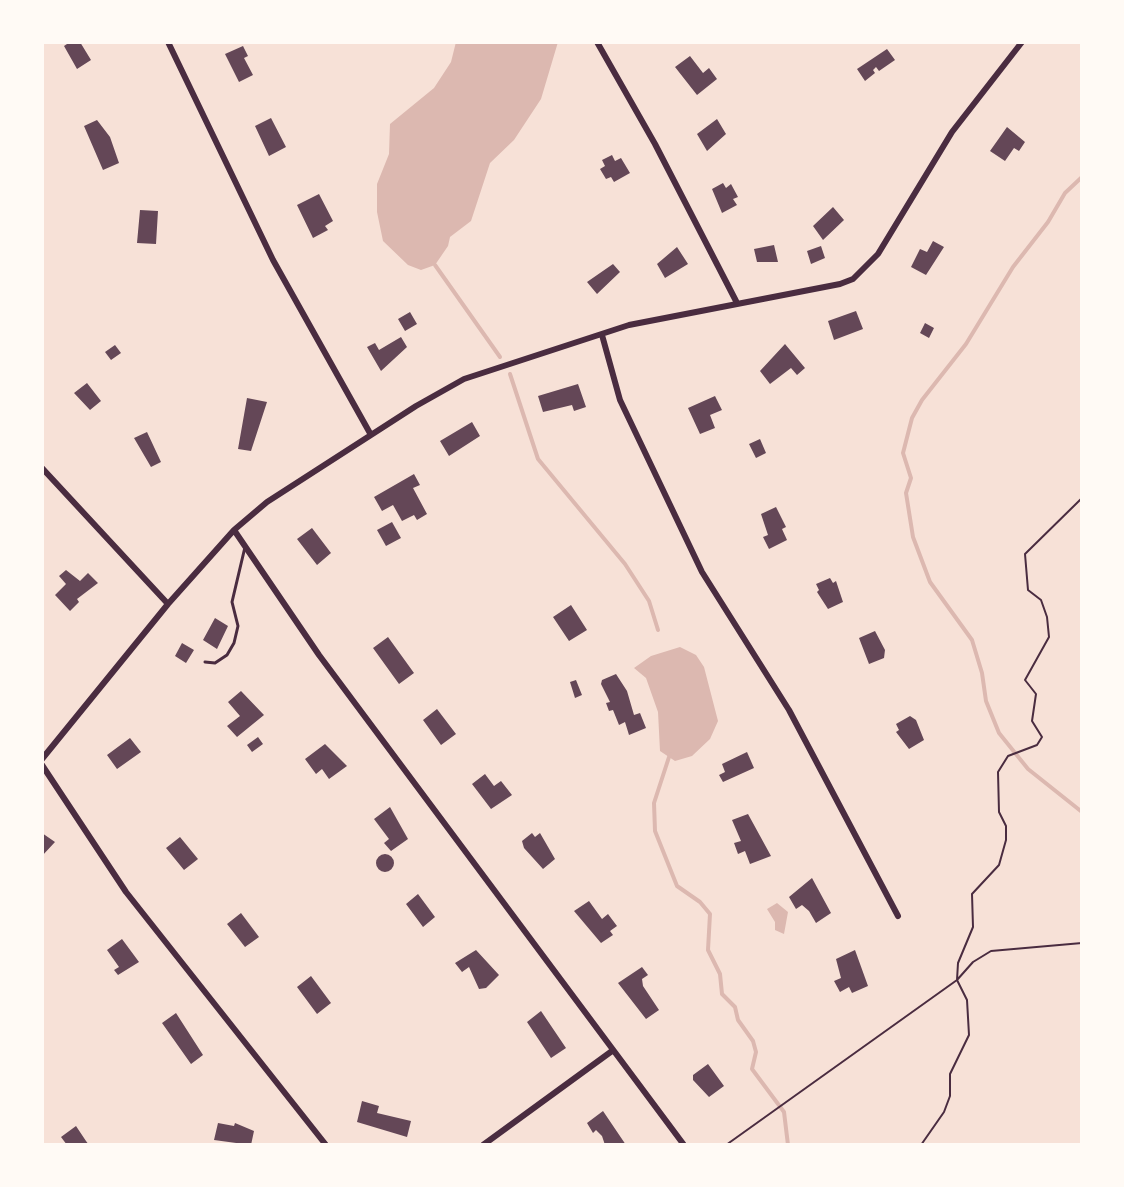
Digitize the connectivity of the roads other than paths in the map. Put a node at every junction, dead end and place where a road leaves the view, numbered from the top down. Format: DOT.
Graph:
graph roads {
  1 [pos="168,42"];
  2 [pos="597,42"];
  3 [pos="1022,42"];
  4 [pos="736,301"];
  5 [pos="602,335"];
  6 [pos="371,435"];
  7 [pos="42,468"];
  8 [pos="234,530"];
  9 [pos="245,547"];
  10 [pos="168,604"];
  11 [pos="205,662"];
  12 [pos="42,759"];
  13 [pos="42,765"];
  14 [pos="898,916"];
  15 [pos="612,1051"];
  16 [pos="326,1145"];
  17 [pos="483,1145"];
  18 [pos="684,1145"];
  1 -- 6 [label="street"];
  2 -- 4 [label="street"];
  3 -- 4 [label="street"];
  4 -- 5 [label="street"];
  5 -- 6 [label="street"];
  5 -- 14 [label="street"];
  6 -- 8 [label="street"];
  7 -- 10 [label="street"];
  8 -- 9 [label="street"];
  8 -- 10 [label="street"];
  9 -- 11 [label="lane"];
  9 -- 15 [label="street"];
  10 -- 12 [label="street"];
  13 -- 16 [label="street"];
  15 -- 17 [label="street"];
  15 -- 18 [label="street"];
}
